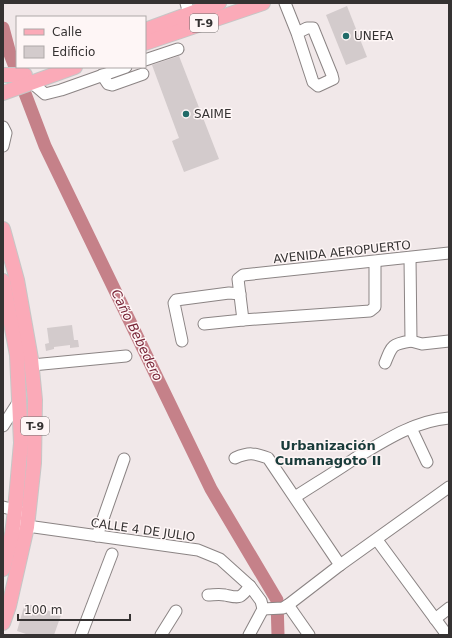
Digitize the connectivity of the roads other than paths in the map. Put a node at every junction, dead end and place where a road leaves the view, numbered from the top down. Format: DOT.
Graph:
graph roads {
  1 [pos="219,3"];
  2 [pos="263,3"];
  3 [pos="285,3"];
  4 [pos="187,8"];
  5 [pos="146,29"];
  6 [pos="297,33"];
  7 [pos="146,43"];
  8 [pos="178,49"];
  9 [pos="146,60"];
  10 [pos="46,68"];
  11 [pos="71,68"];
  12 [pos="123,68"];
  13 [pos="143,74"];
  14 [pos="102,76"];
  15 [pos="28,80"];
  16 [pos="6,89"];
  17 [pos="3,127"];
  18 [pos="3,146"];
  19 [pos="3,229"];
  20 [pos="449,253"];
  21 [pos="410,258"];
  22 [pos="375,262"];
  23 [pos="3,281"];
  24 [pos="240,294"];
  25 [pos="5,303"];
  26 [pos="243,320"];
  27 [pos="204,324"];
  28 [pos="182,341"];
  29 [pos="411,341"];
  30 [pos="449,342"];
  31 [pos="126,356"];
  32 [pos="385,363"];
  33 [pos="32,365"];
  34 [pos="20,401"];
  35 [pos="449,418"];
  36 [pos="5,419"];
  37 [pos="411,428"];
  38 [pos="235,458"];
  39 [pos="124,459"];
  40 [pos="427,462"];
  41 [pos="449,487"];
  42 [pos="295,497"];
  43 [pos="18,514"];
  44 [pos="97,536"];
  45 [pos="377,540"];
  46 [pos="112,554"];
  47 [pos="340,565"];
  48 [pos="3,568"];
  49 [pos="250,586"];
  50 [pos="208,595"];
  51 [pos="286,606"];
  52 [pos="449,608"];
  53 [pos="263,609"];
  54 [pos="176,611"];
  55 [pos="435,619"];
  56 [pos="3,622"];
  57 [pos="251,634"];
  58 [pos="82,635"];
  59 [pos="161,635"];
  60 [pos="309,635"];
  61 [pos="446,635"];
  1 -- 4 [label="main road, T-9"];
  2 -- 7 [label="main road, T-9"];
  3 -- 6 [label="street"];
  4 -- 5 [label="main road, T-9"];
  6 -- 6 [label="street"];
  8 -- 9 [label="street"];
  10 -- 15 [label="main road"];
  11 -- 15 [label="main road"];
  12 -- 14 [label="street"];
  13 -- 14 [label="street"];
  14 -- 15 [label="street"];
  15 -- 16 [label="main road"];
  17 -- 18 [label="street"];
  19 -- 33 [label="main road, T-9"];
  20 -- 21 [label="street, AVENIDA AEROPUERTO"];
  21 -- 22 [label="street, AVENIDA AEROPUERTO"];
  21 -- 29 [label="street"];
  22 -- 24 [label="street, AVENIDA AEROPUERTO"];
  22 -- 26 [label="street"];
  23 -- 25 [label="main road, T-9"];
  24 -- 26 [label="street"];
  24 -- 28 [label="street"];
  25 -- 34 [label="main road, T-9"];
  26 -- 27 [label="street"];
  29 -- 30 [label="street"];
  29 -- 32 [label="street"];
  31 -- 33 [label="street"];
  33 -- 43 [label="main road, T-9"];
  34 -- 36 [label="street"];
  34 -- 43 [label="main road, T-9"];
  35 -- 37 [label="street"];
  37 -- 40 [label="street"];
  37 -- 42 [label="street"];
  38 -- 42 [label="street"];
  39 -- 44 [label="street"];
  41 -- 45 [label="street"];
  42 -- 47 [label="street"];
  43 -- 44 [label="street, CALLE 4 DE JULIO"];
  43 -- 48 [label="main road, T-9"];
  43 -- 56 [label="main road, T-9"];
  44 -- 49 [label="street, CALLE 4 DE JULIO"];
  45 -- 47 [label="street"];
  45 -- 55 [label="street"];
  46 -- 58 [label="street"];
  47 -- 51 [label="street"];
  49 -- 50 [label="street"];
  49 -- 53 [label="street, CALLE 4 DE JULIO"];
  51 -- 53 [label="street"];
  51 -- 60 [label="street"];
  52 -- 55 [label="street"];
  53 -- 57 [label="street"];
  54 -- 59 [label="street"];
  55 -- 61 [label="street"];
}
